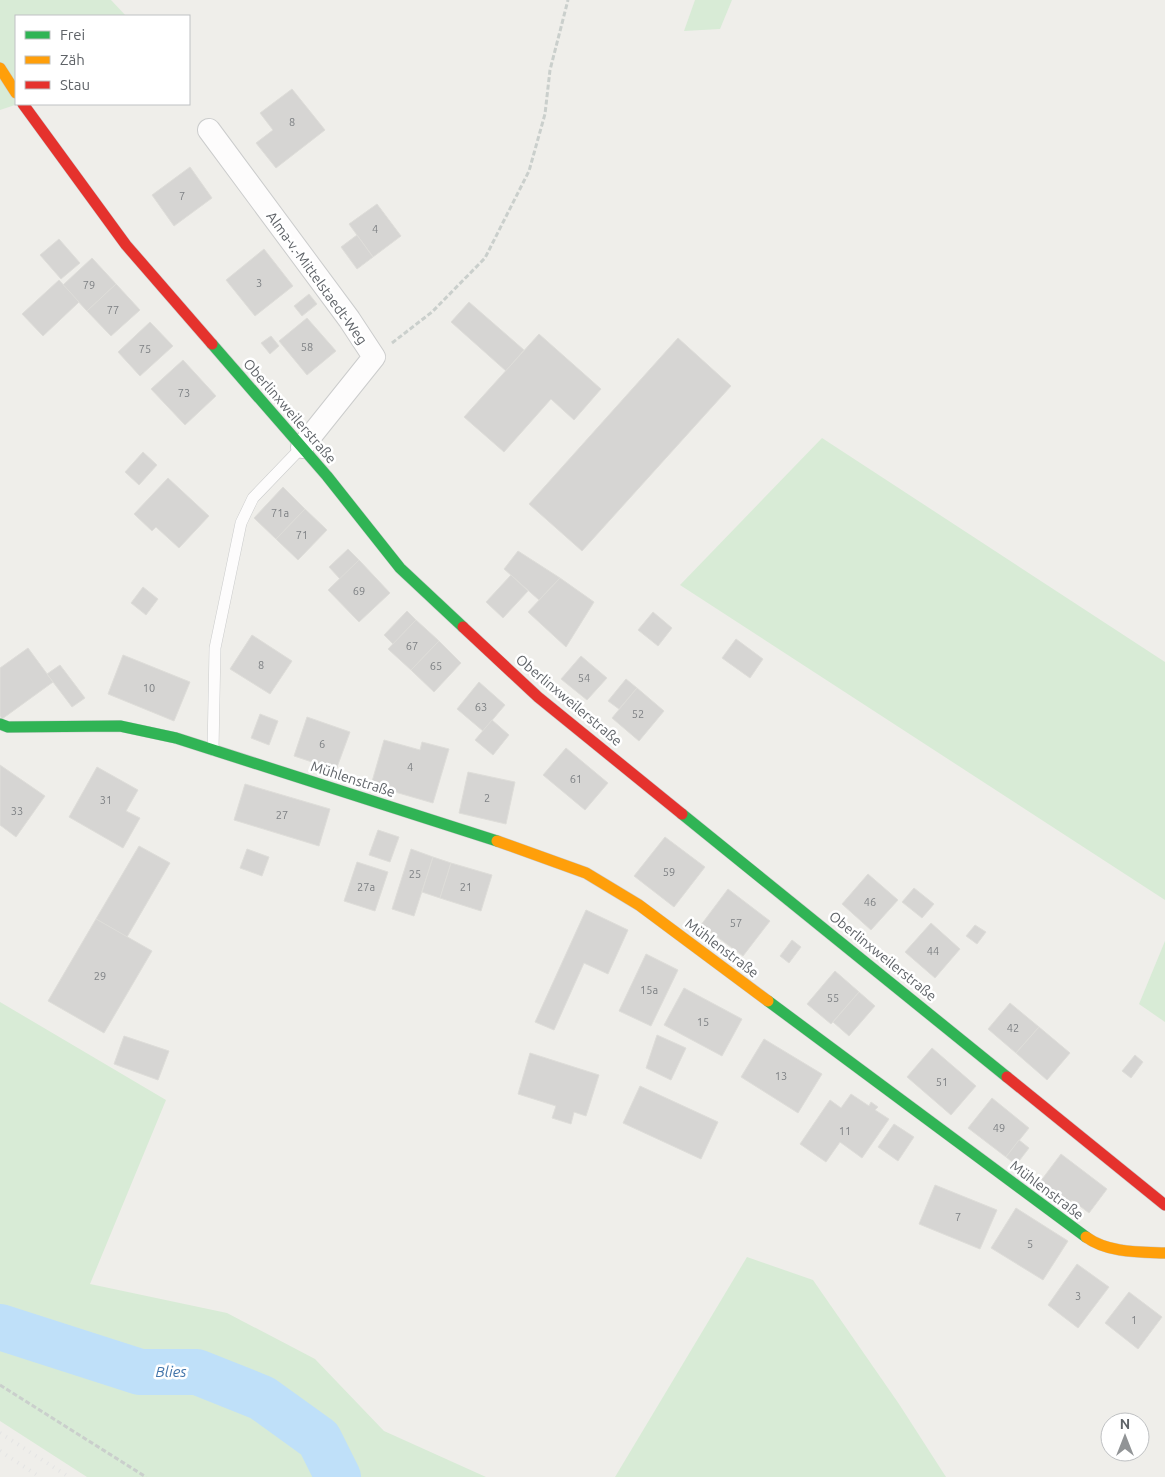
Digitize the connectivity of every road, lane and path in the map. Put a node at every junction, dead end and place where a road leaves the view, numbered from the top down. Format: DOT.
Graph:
graph roads {
  1 [pos="568,0"];
  2 [pos="0,68"];
  3 [pos="15,91"];
  4 [pos="24,105"];
  5 [pos="209,130"];
  6 [pos="374,357"];
  7 [pos="302,447"];
  8 [pos="0,724"];
  9 [pos="213,750"];
  10 [pos="1165,1205"];
  11 [pos="1165,1253"];
  12 [pos="0,1385"];
  13 [pos="146,1477"];
  1 -- 6 [label="path"];
  2 -- 3 [label="main road"];
  4 -- 7 [label="main road, Oberlinxweilerstraße"];
  5 -- 6 [label="street, Alma-v.-Mittelstaedt-Weg"];
  6 -- 7 [label="street, Alma-v.-Mittelstaedt-Weg"];
  7 -- 9 [label="lane"];
  7 -- 10 [label="main road, Oberlinxweilerstraße"];
  8 -- 9 [label="main road, Mühlenstraße"];
  9 -- 11 [label="main road, Mühlenstraße"];
  12 -- 13 [label="path"];
}
